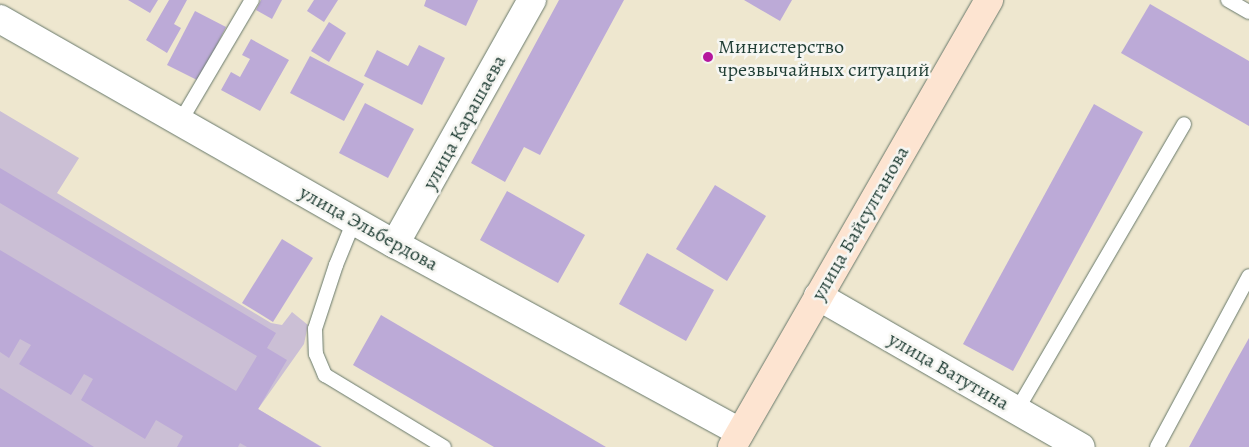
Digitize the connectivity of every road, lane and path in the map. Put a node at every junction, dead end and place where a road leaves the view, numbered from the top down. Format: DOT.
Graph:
graph roads {
  1 [pos="252,0"];
  2 [pos="532,0"];
  3 [pos="989,0"];
  4 [pos="1228,0"];
  5 [pos="1249,12"];
  6 [pos="0,20"];
  7 [pos="180,122"];
  8 [pos="1184,124"];
  9 [pos="354,221"];
  10 [pos="395,244"];
  11 [pos="1249,276"];
  12 [pos="818,296"];
  13 [pos="1017,410"];
  14 [pos="736,440"];
  15 [pos="444,447"];
  16 [pos="1081,447"];
  17 [pos="1157,447"];
  1 -- 7 [label="lane"];
  2 -- 10 [label="street, улица Карашаева"];
  3 -- 12 [label="street, улица Байсултанова"];
  4 -- 5 [label="lane"];
  6 -- 7 [label="street, улица Эльбердова"];
  7 -- 9 [label="street, улица Эльбердова"];
  8 -- 13 [label="lane"];
  9 -- 10 [label="street, улица Эльбердова"];
  9 -- 15 [label="lane"];
  10 -- 14 [label="street, улица Эльбердова"];
  11 -- 17 [label="lane"];
  12 -- 13 [label="street, улица Ватутина"];
  12 -- 14 [label="street, улица Байсултанова"];
  13 -- 16 [label="street, улица Ватутина"];
}
